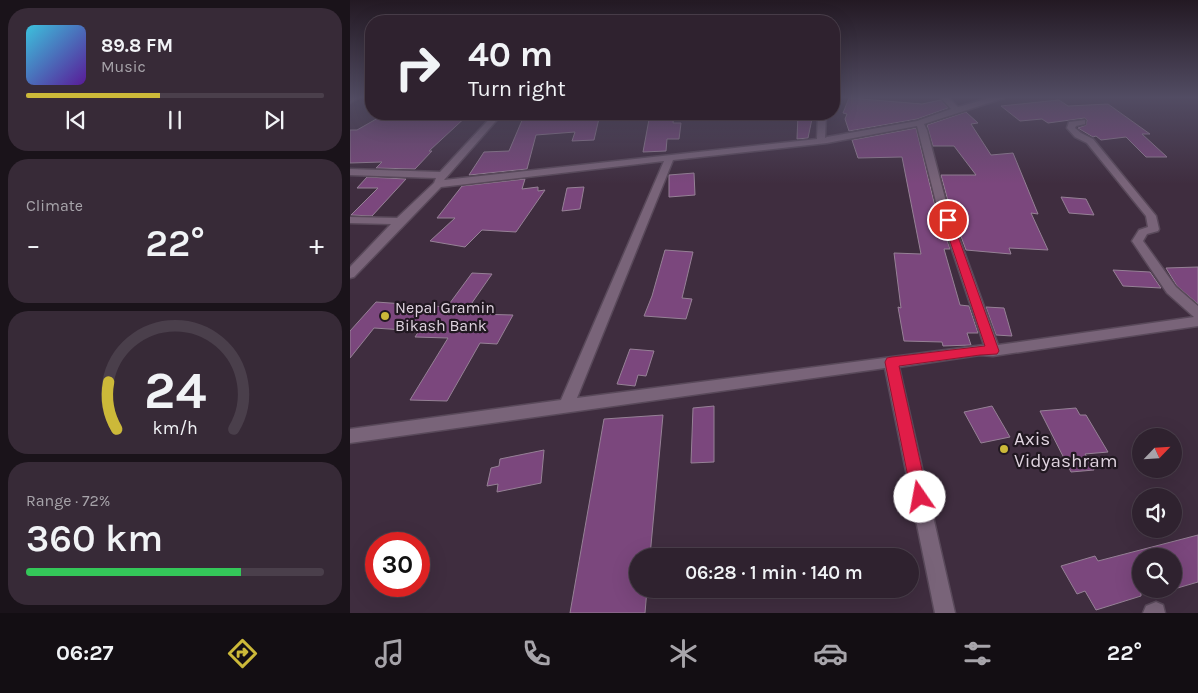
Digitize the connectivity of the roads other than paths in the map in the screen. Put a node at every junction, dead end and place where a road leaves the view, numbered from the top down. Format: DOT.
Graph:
graph roads {
  1 [pos="488,127"];
  2 [pos="822,127"];
  3 [pos="898,127"];
  4 [pos="921,127"];
  5 [pos="1071,127"];
  6 [pos="821,140"];
  7 [pos="670,157"];
  8 [pos="350,172"];
  9 [pos="440,179"];
  10 [pos="350,220"];
  11 [pos="400,221"];
  12 [pos="350,274"];
  13 [pos="1198,312"];
  14 [pos="1198,321"];
  15 [pos="993,351"];
  16 [pos="892,362"];
  17 [pos="566,407"];
  18 [pos="350,436"];
  19 [pos="945,613"];
  1 -- 9 [label="street"];
  2 -- 6 [label="street"];
  3 -- 6 [label="street"];
  4 -- 15 [label="street"];
  5 -- 13 [label="street"];
  6 -- 7 [label="street"];
  7 -- 9 [label="street"];
  7 -- 17 [label="street"];
  8 -- 9 [label="street"];
  9 -- 11 [label="street"];
  10 -- 11 [label="street"];
  11 -- 12 [label="street"];
  14 -- 15 [label="street"];
  15 -- 16 [label="street"];
  16 -- 17 [label="street"];
  16 -- 19 [label="street"];
  17 -- 18 [label="street"];
}
